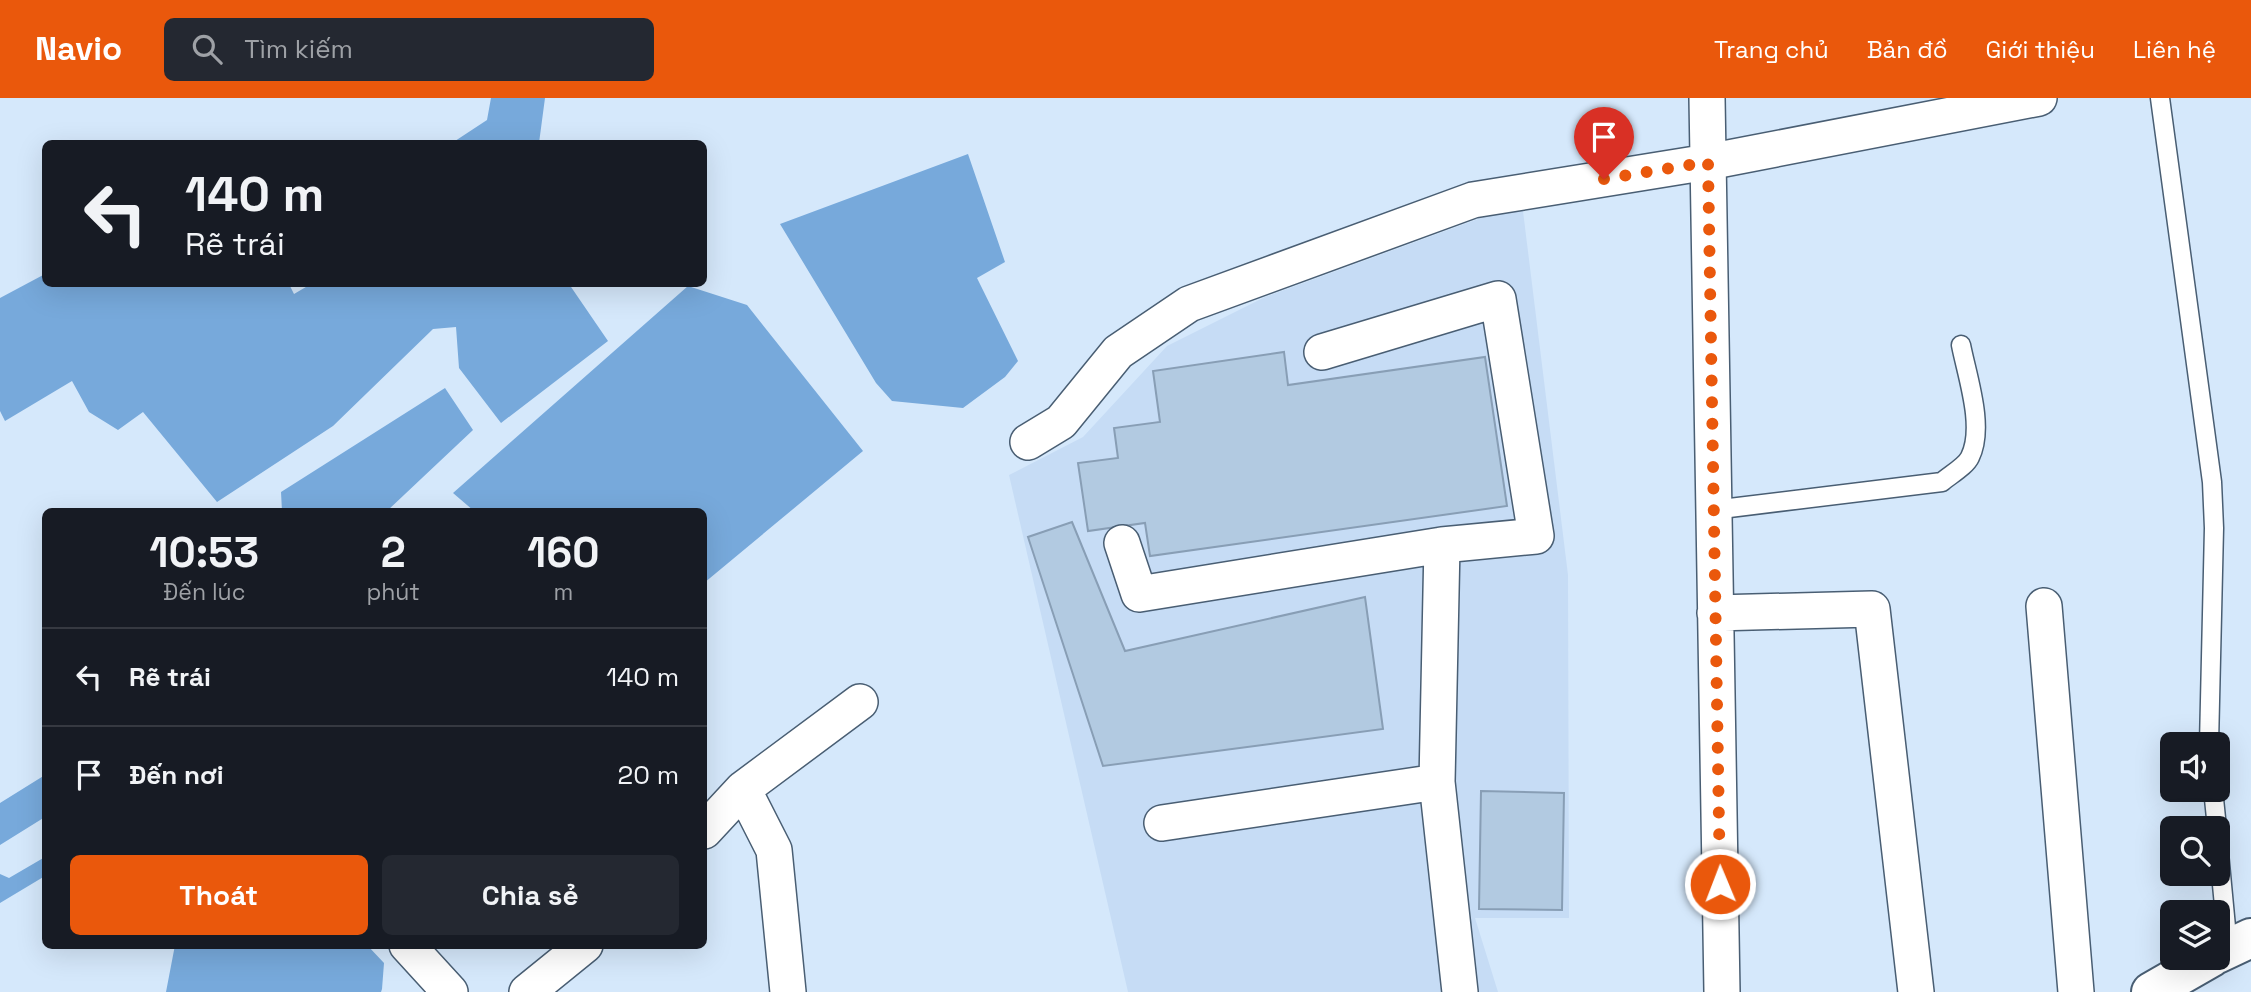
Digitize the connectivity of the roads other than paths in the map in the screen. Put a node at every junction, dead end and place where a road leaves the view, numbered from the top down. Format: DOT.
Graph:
graph roads {
  1 [pos="1707,98"];
  2 [pos="2039,98"];
  3 [pos="2160,98"];
  4 [pos="1708,162"];
  5 [pos="1961,345"];
  6 [pos="1322,352"];
  7 [pos="1028,442"];
  8 [pos="1713,510"];
  9 [pos="1122,543"];
  10 [pos="1442,545"];
  11 [pos="2044,606"];
  12 [pos="1715,613"];
  13 [pos="860,702"];
  14 [pos="2209,732"];
  15 [pos="1437,782"];
  16 [pos="743,789"];
  17 [pos="1162,823"];
  18 [pos="707,828"];
  19 [pos="411,949"];
  20 [pos="580,949"];
  21 [pos="2195,970"];
  22 [pos="450,992"];
  23 [pos="527,992"];
  24 [pos="789,992"];
  25 [pos="1461,992"];
  26 [pos="1722,992"];
  27 [pos="1916,992"];
  28 [pos="2076,992"];
  29 [pos="2151,992"];
  1 -- 4 [label="street"];
  2 -- 4 [label="street"];
  3 -- 14 [label="lane"];
  4 -- 7 [label="street"];
  4 -- 8 [label="street"];
  5 -- 8 [label="lane"];
  6 -- 10 [label="street"];
  8 -- 12 [label="street"];
  9 -- 10 [label="street"];
  10 -- 15 [label="street"];
  11 -- 28 [label="street"];
  12 -- 26 [label="street"];
  12 -- 27 [label="street"];
  13 -- 16 [label="street"];
  15 -- 17 [label="street"];
  15 -- 25 [label="street"];
  16 -- 18 [label="street"];
  16 -- 24 [label="street"];
  19 -- 22 [label="street"];
  20 -- 23 [label="street"];
  21 -- 29 [label="main road"];
}
